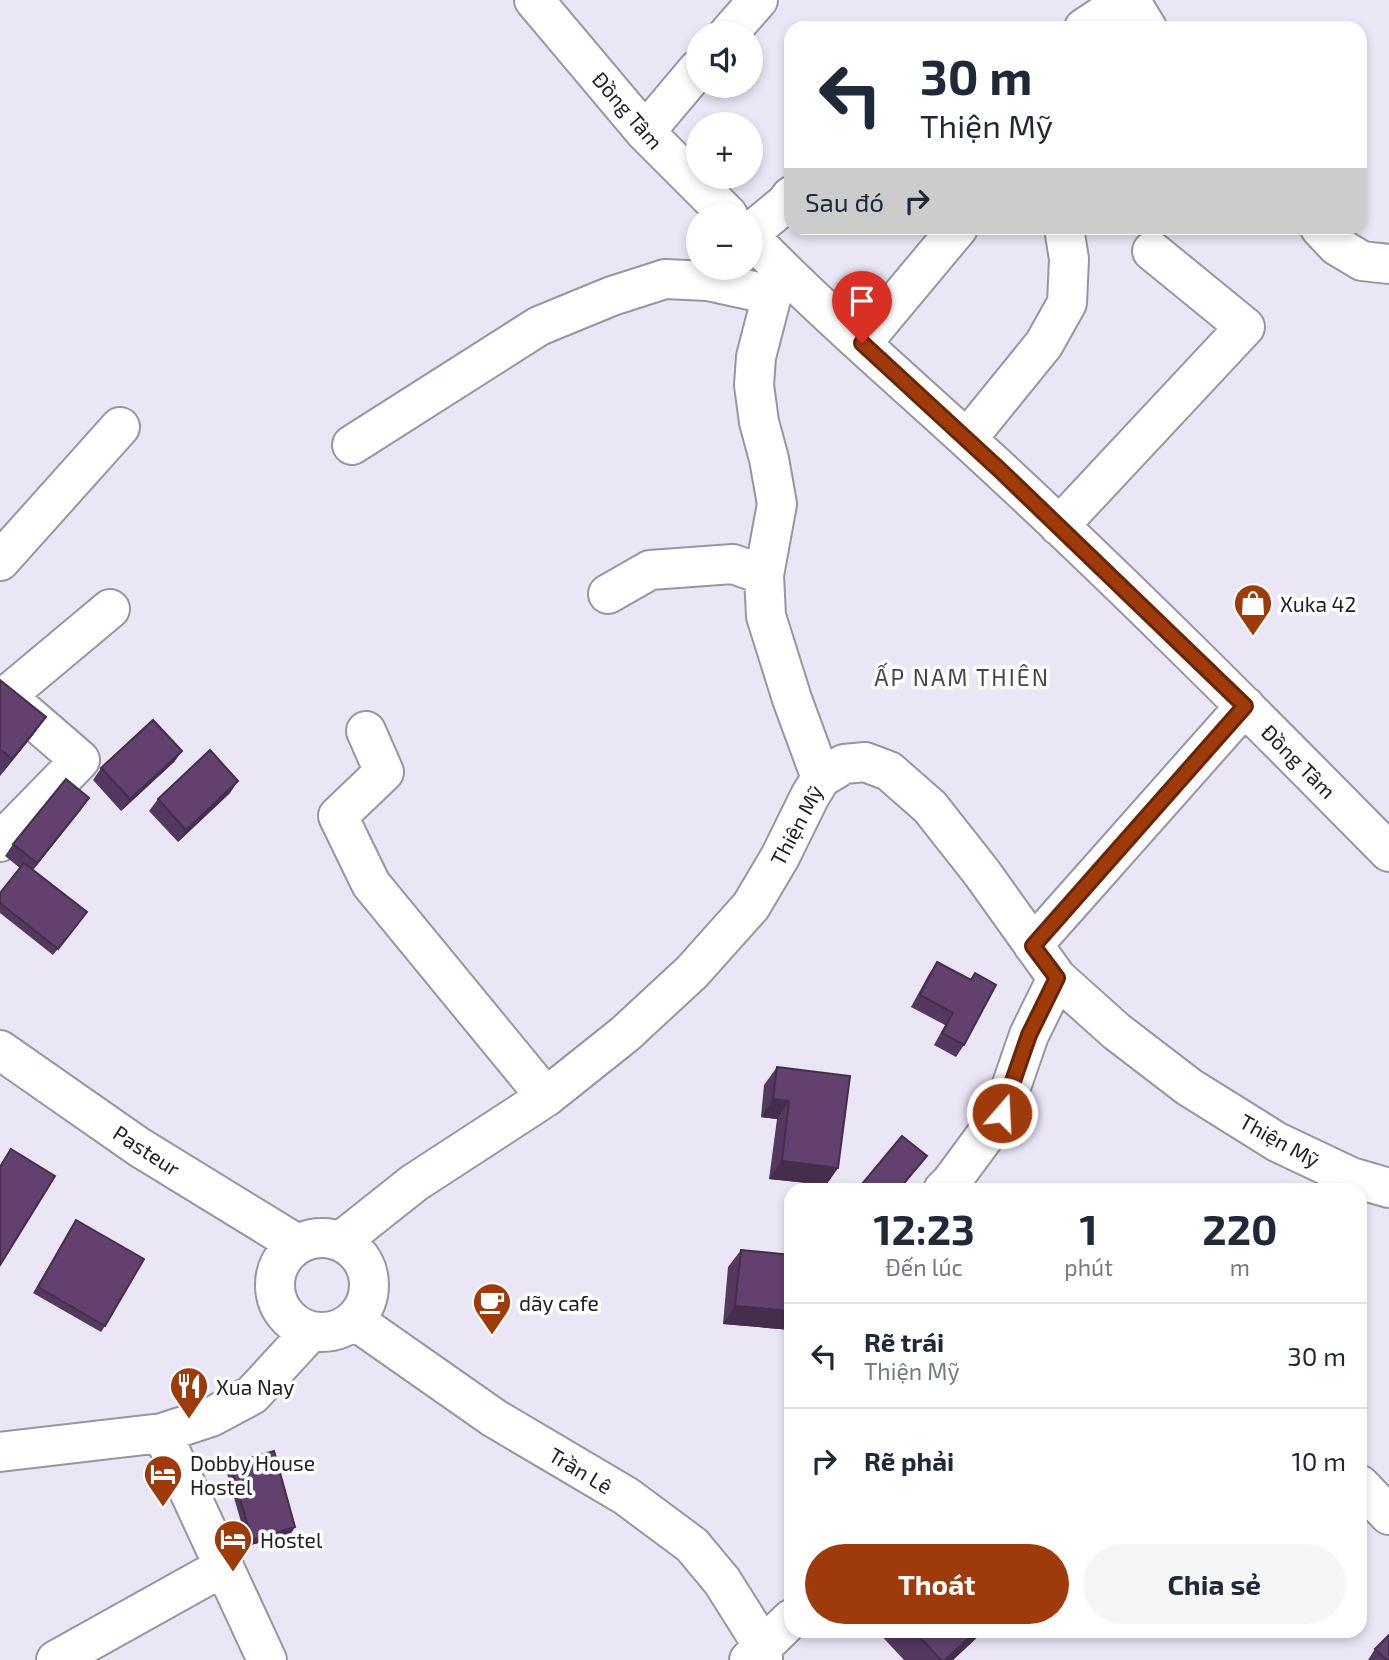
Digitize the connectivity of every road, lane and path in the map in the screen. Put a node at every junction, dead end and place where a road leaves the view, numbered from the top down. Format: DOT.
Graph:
graph roads {
  1 [pos="534,0"];
  2 [pos="758,0"];
  3 [pos="1128,0"];
  4 [pos="740,21"];
  5 [pos="1095,21"];
  6 [pos="1142,21"];
  7 [pos="686,83"];
  8 [pos="645,132"];
  9 [pos="716,203"];
  10 [pos="784,205"];
  11 [pos="763,222"];
  12 [pos="952,235"];
  13 [pos="1065,235"];
  14 [pos="1327,235"];
  15 [pos="1152,251"];
  16 [pos="763,258"];
  17 [pos="1389,264"];
  18 [pos="778,284"];
  19 [pos="862,343"];
  20 [pos="120,427"];
  21 [pos="967,439"];
  22 [pos="352,445"];
  23 [pos="1059,526"];
  24 [pos="0,561"];
  25 [pos="764,575"];
  26 [pos="608,594"];
  27 [pos="110,609"];
  28 [pos="1245,706"];
  29 [pos="366,731"];
  30 [pos="821,778"];
  31 [pos="0,842"];
  32 [pos="1389,852"];
  33 [pos="1033,946"];
  34 [pos="1057,978"];
  35 [pos="0,1050"];
  36 [pos="547,1097"];
  37 [pos="950,1183"];
  38 [pos="1389,1188"];
  39 [pos="341,1241"];
  40 [pos="297,1244"];
  41 [pos="354,1320"];
  42 [pos="311,1331"];
  43 [pos="162,1433"];
  44 [pos="0,1452"];
  45 [pos="1367,1492"];
  46 [pos="1389,1515"];
  47 [pos="223,1567"];
  48 [pos="784,1627"];
  49 [pos="78,1655"];
  50 [pos="758,1655"];
  51 [pos="267,1660"];
  1 -- 8 [label="street, Đồng Tâm"];
  2 -- 4 [label="street"];
  3 -- 5 [label="street"];
  3 -- 6 [label="street"];
  7 -- 8 [label="street"];
  8 -- 9 [label="street, Đồng Tâm"];
  10 -- 11 [label="street"];
  12 -- 19 [label="street"];
  13 -- 21 [label="street"];
  14 -- 17 [label="street"];
  15 -- 23 [label="street"];
  16 -- 18 [label="street, Đồng Tâm"];
  18 -- 19 [label="street, Đồng Tâm"];
  18 -- 22 [label="street"];
  18 -- 25 [label="street"];
  19 -- 21 [label="street, Đồng Tâm"];
  20 -- 24 [label="street"];
  21 -- 23 [label="street, Đồng Tâm"];
  23 -- 28 [label="street, Đồng Tâm"];
  25 -- 26 [label="street"];
  25 -- 30 [label="street"];
  27 -- 31 [label="street"];
  28 -- 32 [label="street, Đồng Tâm"];
  28 -- 33 [label="street"];
  29 -- 36 [label="street"];
  30 -- 33 [label="street, Thiện Mỹ"];
  30 -- 36 [label="street, Thiện Mỹ"];
  33 -- 34 [label="street, Thiện Mỹ"];
  34 -- 37 [label="street"];
  34 -- 38 [label="street, Thiện Mỹ"];
  35 -- 40 [label="street, Pasteur"];
  36 -- 39 [label="street, Thiện Mỹ"];
  39 -- 40 [label="street"];
  39 -- 41 [label="street"];
  40 -- 42 [label="street"];
  41 -- 42 [label="street"];
  41 -- 50 [label="street, Trần Lê"];
  42 -- 43 [label="street"];
  43 -- 44 [label="street"];
  43 -- 47 [label="street"];
  45 -- 46 [label="street"];
  47 -- 49 [label="street"];
  47 -- 51 [label="street"];
  48 -- 50 [label="street"];
}
